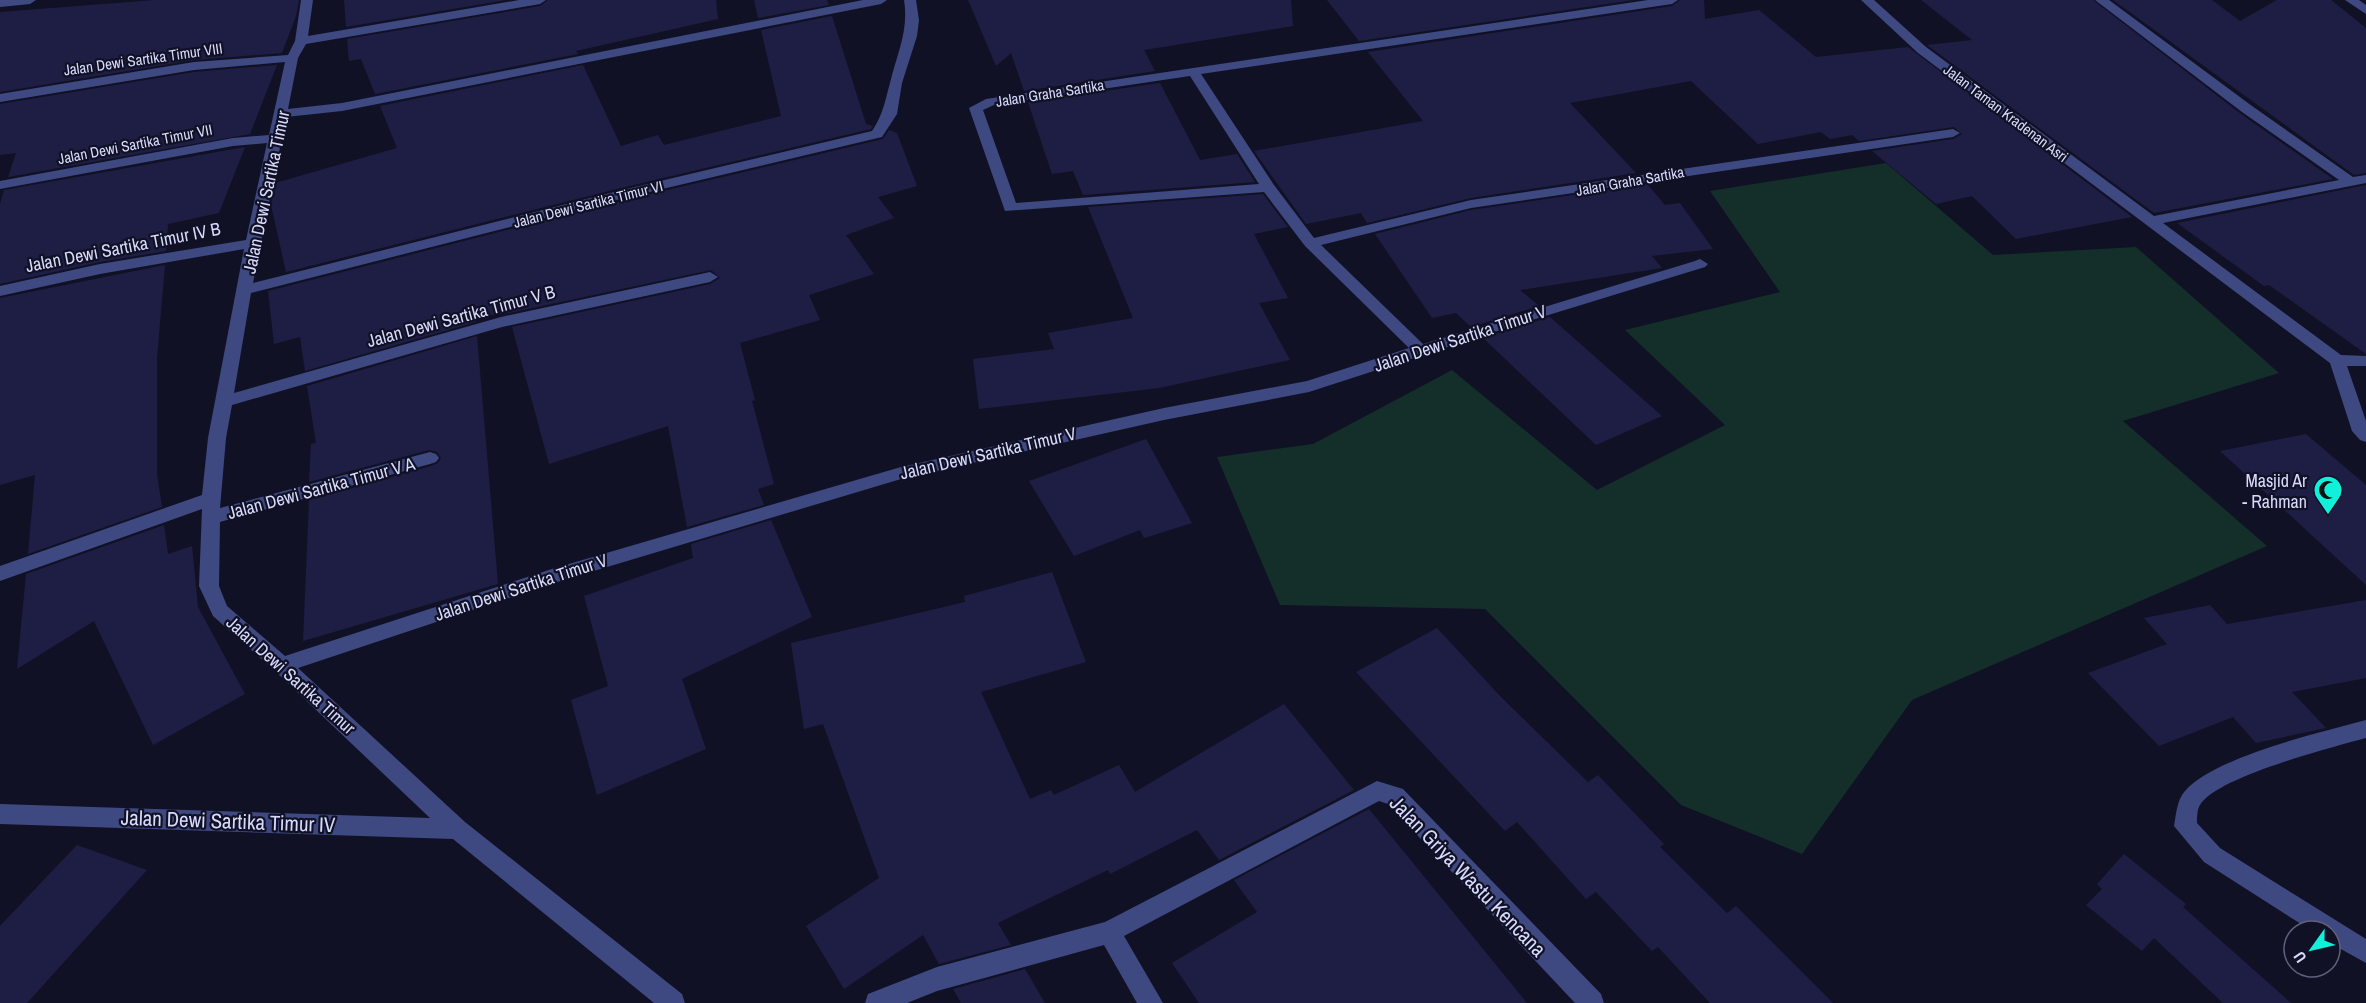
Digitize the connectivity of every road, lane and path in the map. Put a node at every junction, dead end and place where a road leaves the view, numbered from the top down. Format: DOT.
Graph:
graph roads {
  1 [pos="30,0"];
  2 [pos="307,0"];
  3 [pos="540,0"];
  4 [pos="881,0"];
  5 [pos="910,0"];
  6 [pos="1672,0"];
  7 [pos="1867,0"];
  8 [pos="2101,0"];
  9 [pos="2351,0"];
  10 [pos="0,3"];
  11 [pos="2366,10"];
  12 [pos="297,50"];
  13 [pos="1193,71"];
  14 [pos="0,98"];
  15 [pos="282,114"];
  16 [pos="1953,133"];
  17 [pos="276,138"];
  18 [pos="2366,179"];
  19 [pos="2351,182"];
  20 [pos="0,185"];
  21 [pos="1268,187"];
  22 [pos="2150,221"];
  23 [pos="253,243"];
  24 [pos="1311,243"];
  25 [pos="1700,264"];
  26 [pos="710,277"];
  27 [pos="246,290"];
  28 [pos="0,291"];
  29 [pos="1420,351"];
  30 [pos="2337,360"];
  31 [pos="2366,361"];
  32 [pos="225,401"];
  33 [pos="2366,436"];
  34 [pos="430,458"];
  35 [pos="211,508"];
  36 [pos="0,574"];
  37 [pos="282,665"];
  38 [pos="2366,729"];
  39 [pos="0,814"];
  40 [pos="457,829"];
  41 [pos="1109,933"];
  42 [pos="2366,952"];
  43 [pos="673,1003"];
  44 [pos="877,1003"];
  45 [pos="1151,1003"];
  46 [pos="1592,1003"];
  1 -- 10 [label="street"];
  2 -- 12 [label="street, Jalan Dewi Sartika Timur"];
  3 -- 12 [label="street, Jalan Dewi Sartika Timur VIII"];
  4 -- 15 [label="street"];
  5 -- 27 [label="street, Jalan Dewi Sartika Timur VI"];
  6 -- 13 [label="street, Jalan Graha Sartika"];
  7 -- 22 [label="street, Jalan Taman Kradenan Asri"];
  8 -- 19 [label="street"];
  9 -- 11 [label="street"];
  12 -- 14 [label="street, Jalan Dewi Sartika Timur VIII"];
  12 -- 15 [label="street, Jalan Dewi Sartika Timur"];
  13 -- 21 [label="street"];
  13 -- 21 [label="street, Jalan Graha Sartika"];
  15 -- 17 [label="street, Jalan Dewi Sartika Timur"];
  16 -- 24 [label="street, Jalan Graha Sartika"];
  17 -- 20 [label="street, Jalan Dewi Sartika Timur VII"];
  17 -- 23 [label="street, Jalan Dewi Sartika Timur"];
  18 -- 19 [label="street"];
  19 -- 22 [label="street"];
  21 -- 24 [label="street"];
  22 -- 30 [label="street, Jalan Taman Kradenan Asri"];
  23 -- 27 [label="street, Jalan Dewi Sartika Timur"];
  23 -- 28 [label="street, Jalan Dewi Sartika Timur IV B"];
  24 -- 29 [label="street"];
  25 -- 29 [label="street, Jalan Dewi Sartika Timur V"];
  26 -- 32 [label="street, Jalan Dewi Sartika Timur V B"];
  27 -- 32 [label="street, Jalan Dewi Sartika Timur"];
  29 -- 37 [label="street, Jalan Dewi Sartika Timur V"];
  30 -- 31 [label="street"];
  30 -- 33 [label="street"];
  32 -- 35 [label="street, Jalan Dewi Sartika Timur"];
  34 -- 35 [label="street, Jalan Dewi Sartika Timur V A"];
  35 -- 36 [label="street, Jalan Dewi Sartika Timur V A"];
  35 -- 37 [label="street, Jalan Dewi Sartika Timur"];
  37 -- 40 [label="street, Jalan Dewi Sartika Timur"];
  38 -- 42 [label="street"];
  39 -- 40 [label="street, Jalan Dewi Sartika Timur IV"];
  40 -- 43 [label="street, Jalan Dewi Sartika Timur"];
  41 -- 44 [label="street, Jalan Griya Wastu Kencana"];
  41 -- 45 [label="street"];
  41 -- 46 [label="street, Jalan Griya Wastu Kencana"];
}
